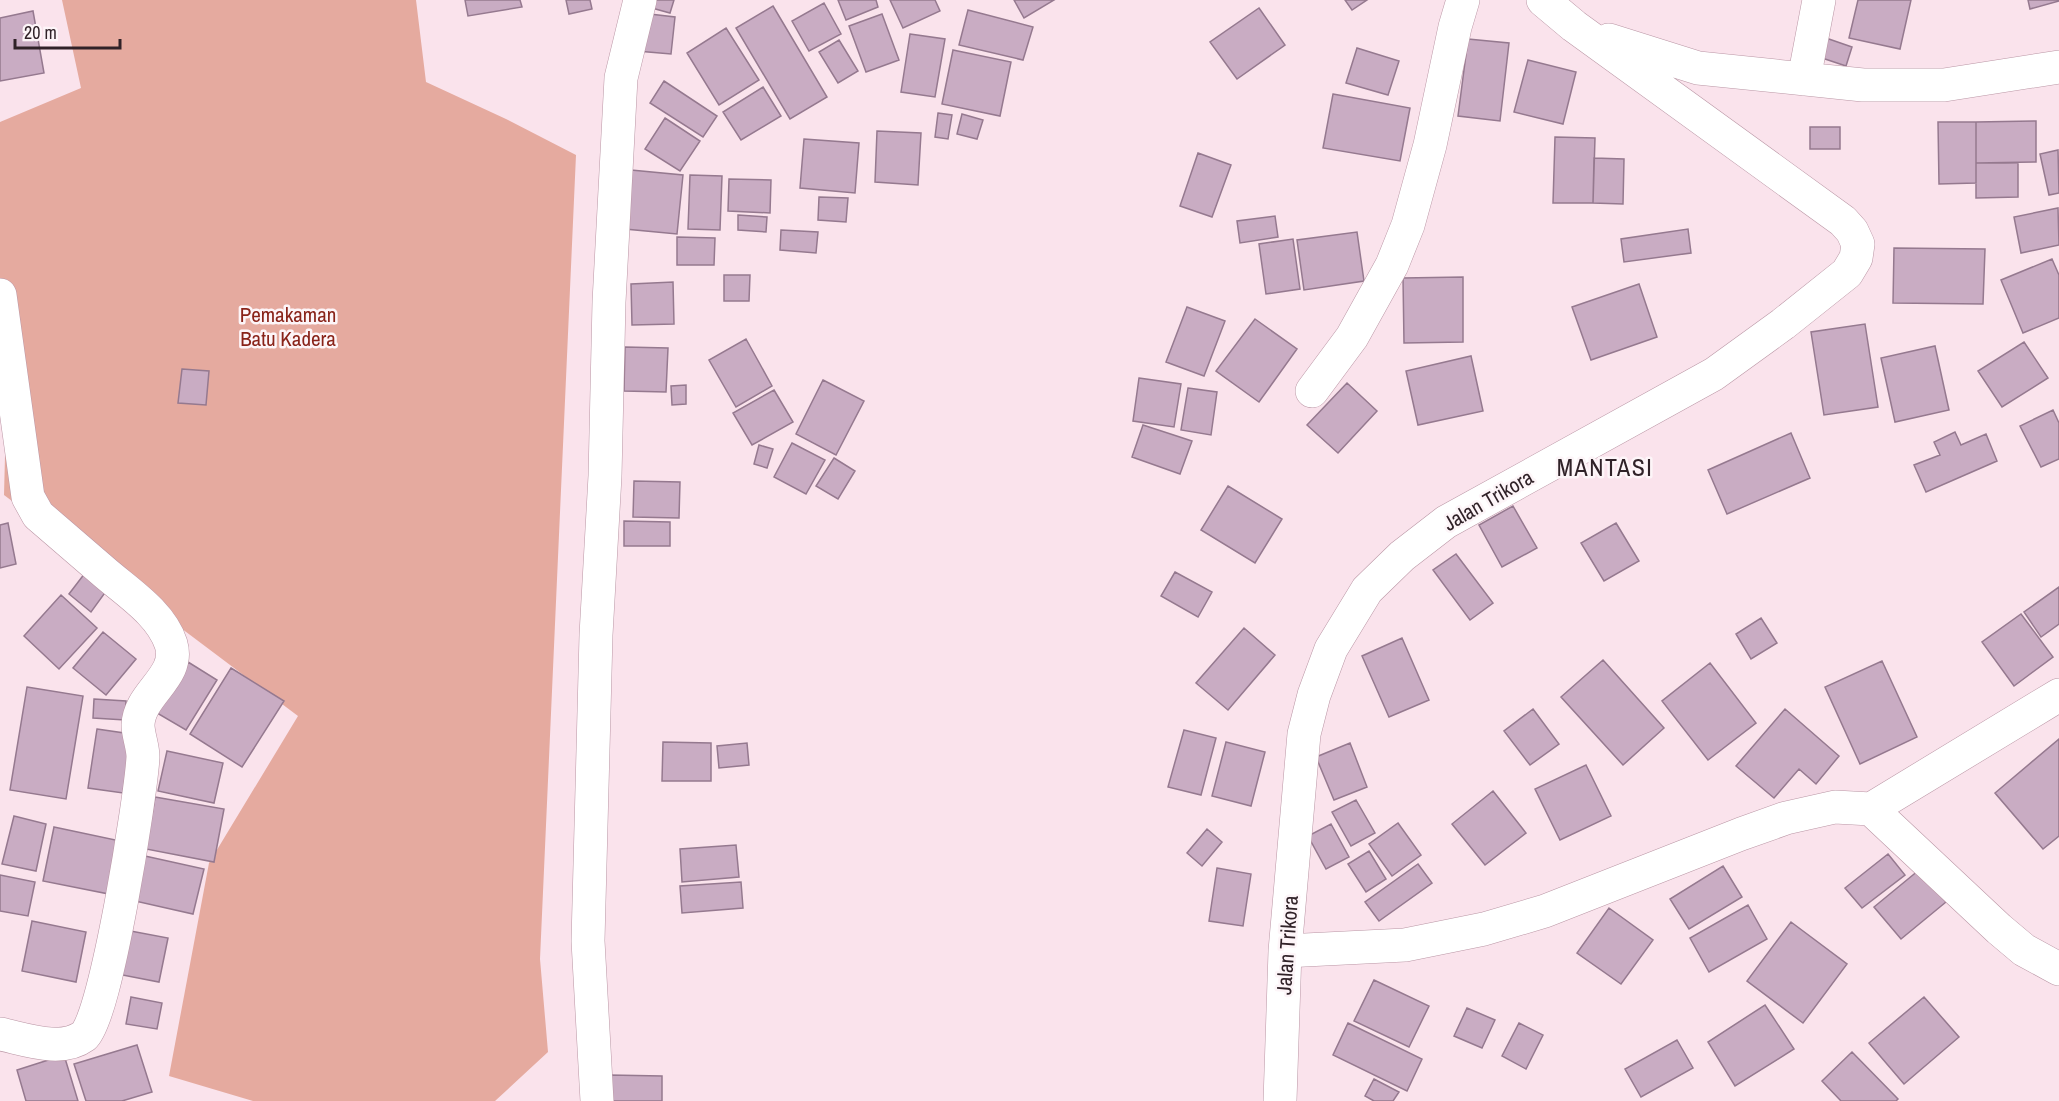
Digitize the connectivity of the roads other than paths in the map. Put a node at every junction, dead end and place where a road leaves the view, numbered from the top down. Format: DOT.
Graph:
graph roads {
  1 [pos="640,0"];
  2 [pos="1463,0"];
  3 [pos="1543,0"];
  4 [pos="1819,0"];
  5 [pos="1574,26"];
  6 [pos="2059,67"];
  7 [pos="1804,79"];
  8 [pos="0,295"];
  9 [pos="1312,391"];
  10 [pos="2059,695"];
  11 [pos="1871,809"];
  12 [pos="1285,951"];
  13 [pos="2059,969"];
  14 [pos="0,1034"];
  15 [pos="597,1101"];
  16 [pos="1280,1101"];
  1 -- 15 [label="street"];
  2 -- 9 [label="street"];
  3 -- 5 [label="street, Jalan Trikora"];
  4 -- 7 [label="street"];
  5 -- 7 [label="street"];
  5 -- 12 [label="street, Jalan Trikora"];
  6 -- 7 [label="street"];
  8 -- 14 [label="street"];
  10 -- 11 [label="street"];
  11 -- 12 [label="street"];
  11 -- 13 [label="street"];
  12 -- 16 [label="street, Jalan Trikora"];
}
